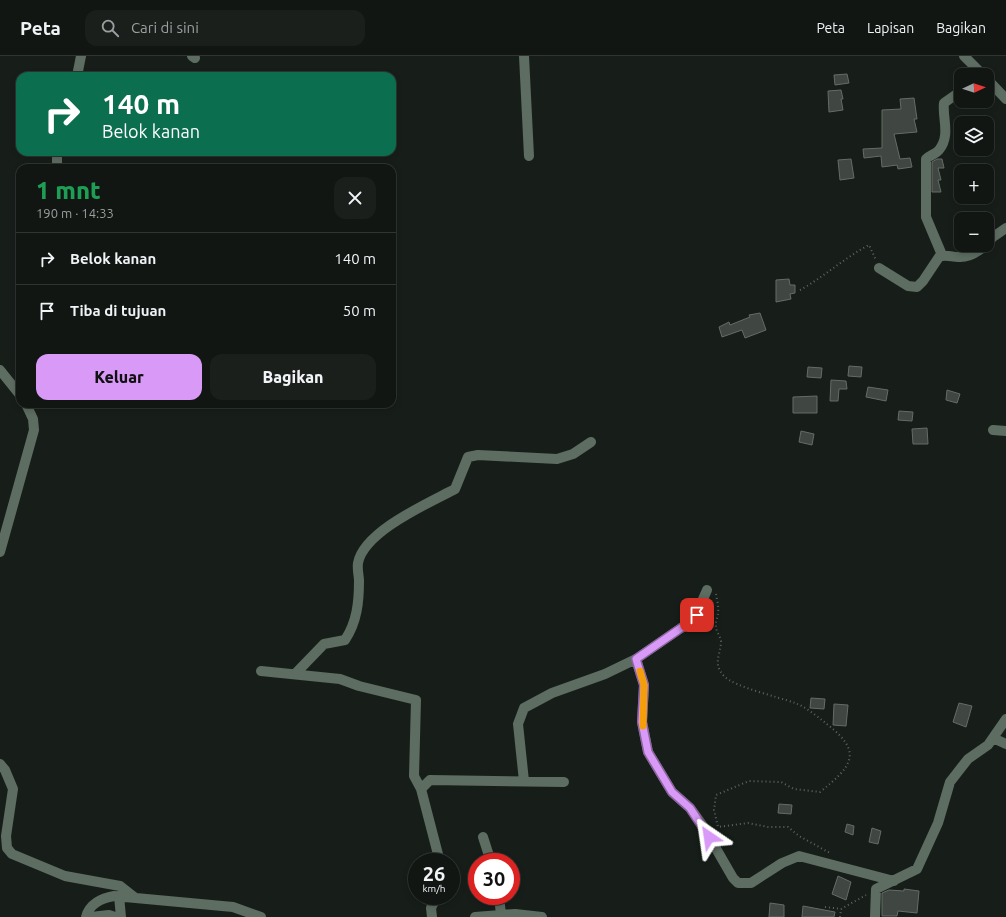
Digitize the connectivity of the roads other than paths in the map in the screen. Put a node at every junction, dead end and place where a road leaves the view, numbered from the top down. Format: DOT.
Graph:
graph roads {
  1 [pos="81,56"];
  2 [pos="524,56"];
  3 [pos="964,56"];
  4 [pos="976,68"];
  5 [pos="78,72"];
  6 [pos="994,87"];
  7 [pos="954,96"];
  8 [pos="1006,100"];
  9 [pos="529,156"];
  10 [pos="1006,228"];
  11 [pos="994,236"];
  12 [pos="976,252"];
  13 [pos="942,255"];
  14 [pos="879,268"];
  15 [pos="0,370"];
  16 [pos="16,390"];
  17 [pos="28,408"];
  18 [pos="993,430"];
  19 [pos="1006,431"];
  20 [pos="591,442"];
  21 [pos="0,552"];
  22 [pos="707,590"];
  23 [pos="636,659"];
  24 [pos="260,671"];
  25 [pos="295,674"];
  26 [pos="1006,719"];
  27 [pos="992,738"];
  28 [pos="1006,744"];
  29 [pos="0,764"];
  30 [pos="524,781"];
  31 [pos="564,782"];
  32 [pos="421,789"];
  33 [pos="482,837"];
  34 [pos="438,853"];
  35 [pos="488,853"];
  36 [pos="894,881"];
  37 [pos="119,896"];
  38 [pos="134,897"];
  39 [pos="432,905"];
  40 [pos="500,905"];
  41 [pos="501,915"];
  42 [pos="86,917"];
  43 [pos="91,917"];
  44 [pos="115,917"];
  45 [pos="121,917"];
  46 [pos="261,917"];
  47 [pos="432,917"];
  48 [pos="479,917"];
  49 [pos="542,917"];
  50 [pos="875,917"];
  1 -- 5 [label="street"];
  2 -- 9 [label="street"];
  3 -- 4 [label="street"];
  6 -- 8 [label="street"];
  7 -- 13 [label="street"];
  10 -- 11 [label="street"];
  12 -- 13 [label="street"];
  13 -- 14 [label="street"];
  15 -- 16 [label="street"];
  17 -- 21 [label="street"];
  18 -- 19 [label="street"];
  20 -- 25 [label="street"];
  22 -- 23 [label="street"];
  23 -- 30 [label="street"];
  23 -- 36 [label="street"];
  24 -- 25 [label="street"];
  25 -- 32 [label="street"];
  26 -- 27 [label="street"];
  27 -- 28 [label="street"];
  27 -- 36 [label="street"];
  29 -- 38 [label="street"];
  30 -- 31 [label="street"];
  30 -- 32 [label="street"];
  32 -- 34 [label="street"];
  33 -- 35 [label="street"];
  36 -- 50 [label="street"];
  37 -- 38 [label="street"];
  37 -- 42 [label="street"];
  37 -- 45 [label="street"];
  38 -- 46 [label="street"];
  39 -- 47 [label="street"];
  40 -- 41 [label="street"];
  41 -- 48 [label="street"];
  41 -- 49 [label="street"];
  43 -- 44 [label="street"];
}
